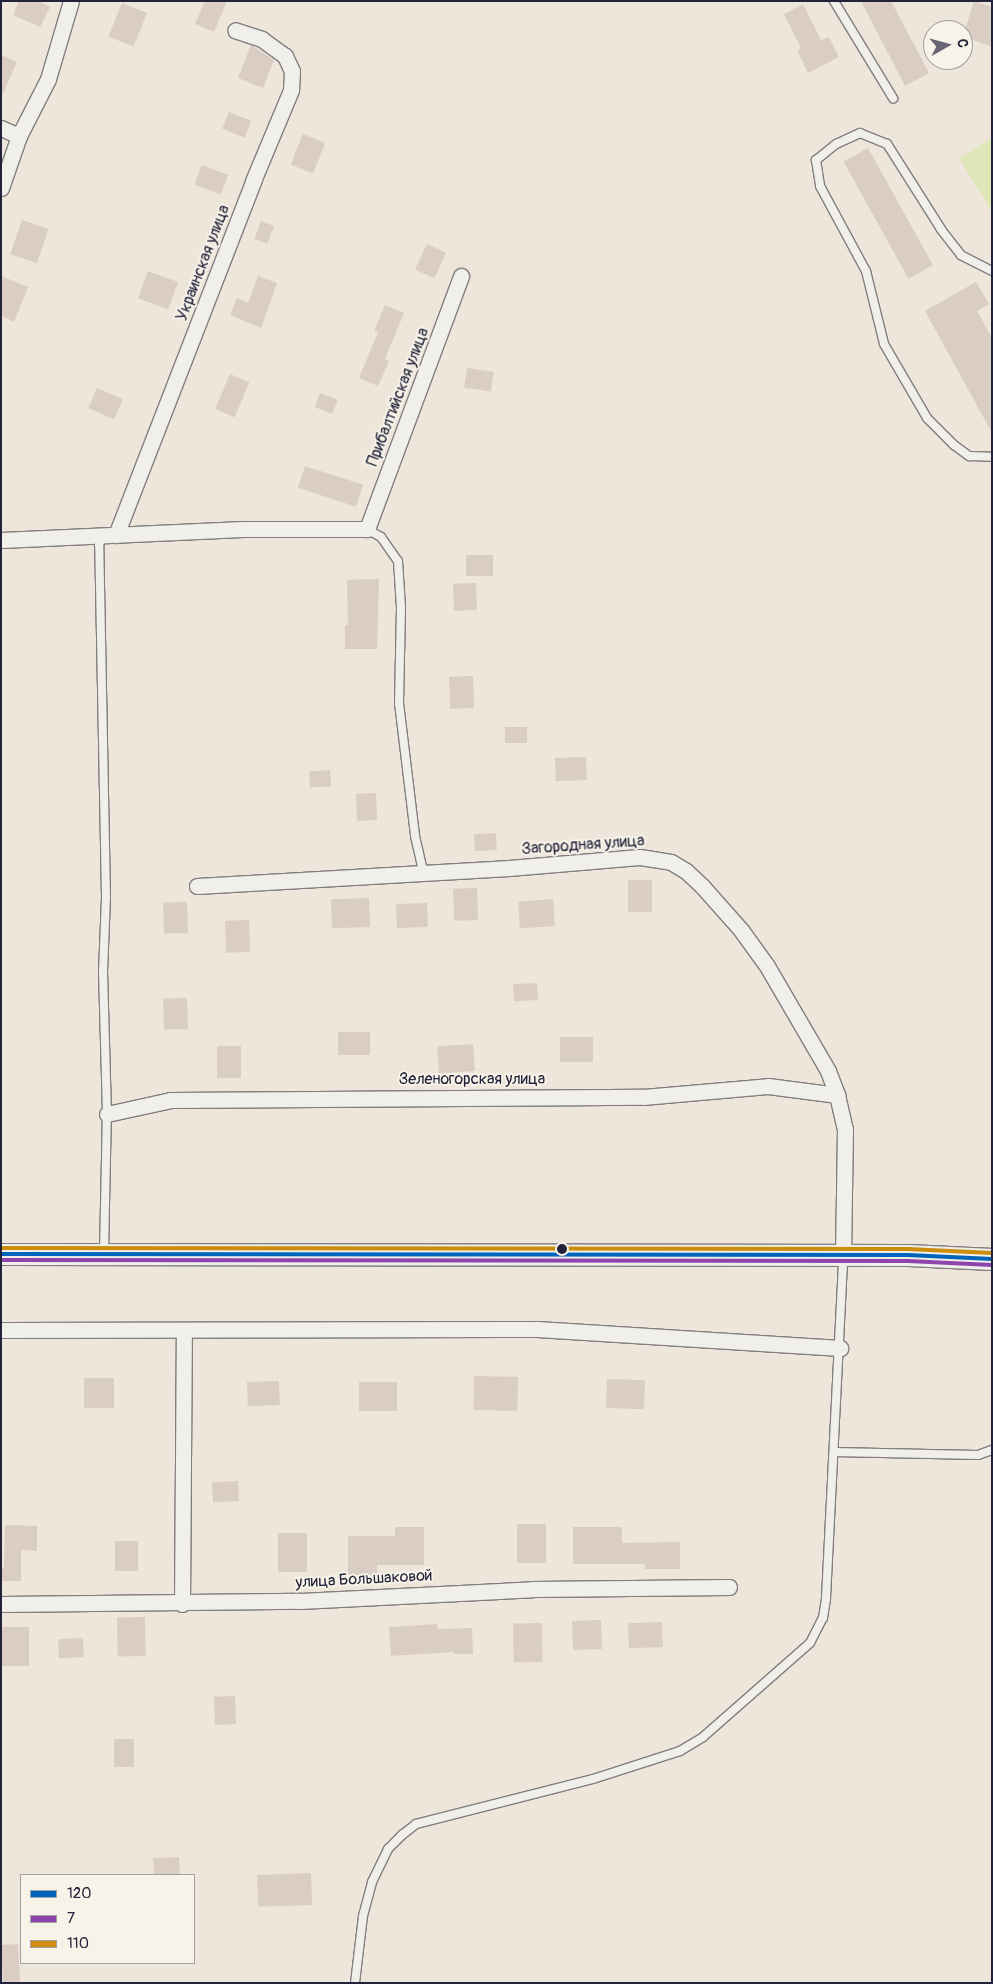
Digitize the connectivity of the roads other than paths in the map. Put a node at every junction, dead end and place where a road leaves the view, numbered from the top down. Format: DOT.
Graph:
graph roads {
  1 [pos="71,1"];
  2 [pos="834,1"];
  3 [pos="235,30"];
  4 [pos="893,98"];
  5 [pos="1,128"];
  6 [pos="19,136"];
  7 [pos="1,188"];
  8 [pos="992,271"];
  9 [pos="461,276"];
  10 [pos="992,457"];
  11 [pos="367,529"];
  12 [pos="113,536"];
  13 [pos="1,540"];
  14 [pos="423,872"];
  15 [pos="197,886"];
  16 [pos="837,1095"];
  17 [pos="107,1114"];
  18 [pos="1,1254"];
  19 [pos="104,1254"];
  20 [pos="843,1255"];
  21 [pos="992,1259"];
  22 [pos="1,1330"];
  23 [pos="184,1331"];
  24 [pos="840,1348"];
  25 [pos="992,1450"];
  26 [pos="834,1452"];
  27 [pos="729,1587"];
  28 [pos="1,1604"];
  29 [pos="182,1604"];
  30 [pos="355,1983"];
  1 -- 6 [label="street"];
  2 -- 4 [label="lane"];
  3 -- 12 [label="street, Украинская улица"];
  5 -- 6 [label="street"];
  6 -- 7 [label="street"];
  8 -- 10 [label="lane"];
  9 -- 11 [label="street, Прибалтийская улица"];
  11 -- 12 [label="street"];
  11 -- 14 [label="lane"];
  12 -- 13 [label="street"];
  12 -- 17 [label="lane"];
  14 -- 15 [label="street, Загородная улица"];
  14 -- 16 [label="street, Загородная улица"];
  16 -- 17 [label="street, Зеленогорская улица"];
  16 -- 20 [label="street, Загородная улица"];
  17 -- 19 [label="lane"];
  18 -- 19 [label="main road"];
  19 -- 20 [label="main road"];
  20 -- 21 [label="main road"];
  20 -- 24 [label="lane"];
  22 -- 23 [label="street"];
  23 -- 24 [label="street"];
  23 -- 29 [label="street"];
  24 -- 26 [label="lane"];
  25 -- 26 [label="lane"];
  26 -- 30 [label="lane"];
  27 -- 29 [label="street, улица Большаковой"];
  28 -- 29 [label="street, улица Большаковой"];
}
